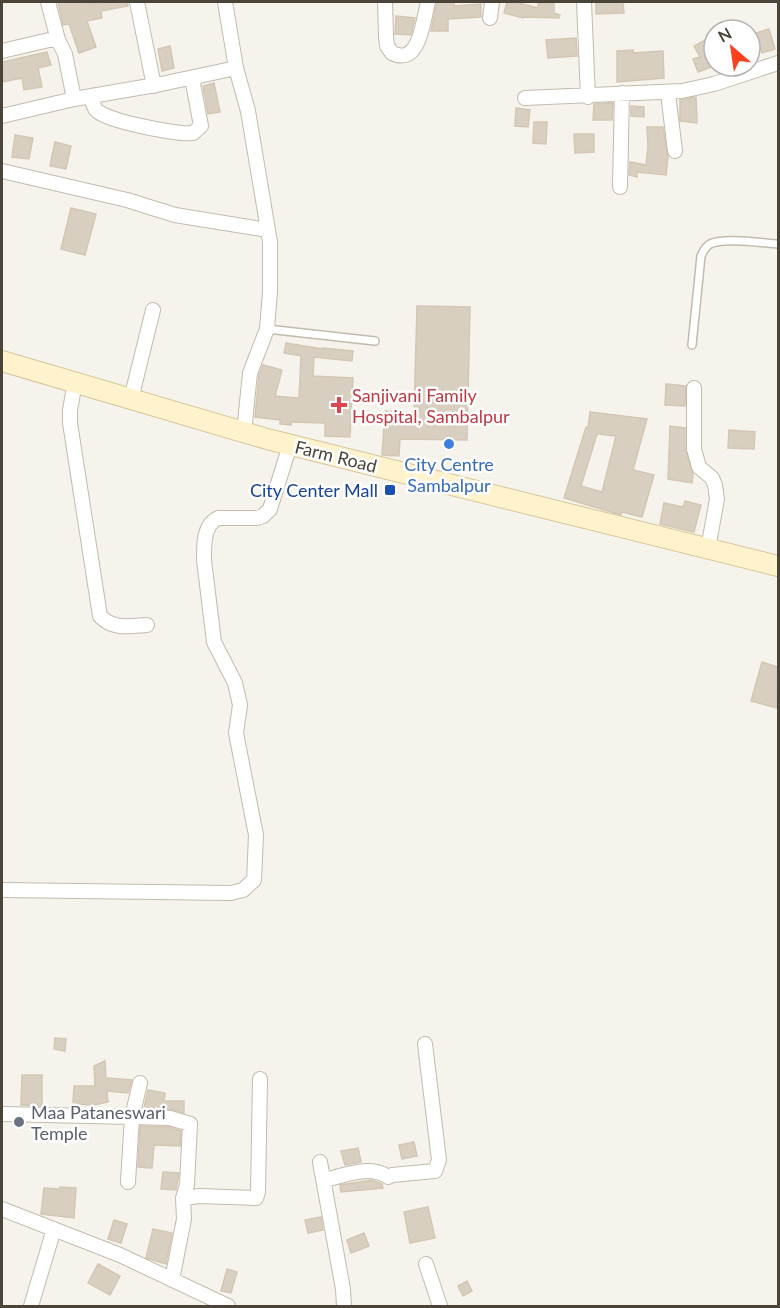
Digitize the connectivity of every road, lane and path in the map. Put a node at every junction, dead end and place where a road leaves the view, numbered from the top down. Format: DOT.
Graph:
graph roads {
  1 [pos="48,2"];
  2 [pos="136,2"];
  3 [pos="225,2"];
  4 [pos="385,2"];
  5 [pos="428,2"];
  6 [pos="492,2"];
  7 [pos="584,2"];
  8 [pos="490,18"];
  9 [pos="58,40"];
  10 [pos="2,51"];
  11 [pos="778,63"];
  12 [pos="236,68"];
  13 [pos="192,78"];
  14 [pos="154,86"];
  15 [pos="622,93"];
  16 [pos="668,93"];
  17 [pos="588,96"];
  18 [pos="90,97"];
  19 [pos="525,98"];
  20 [pos="74,99"];
  21 [pos="2,116"];
  22 [pos="675,151"];
  23 [pos="2,171"];
  24 [pos="620,187"];
  25 [pos="268,230"];
  26 [pos="778,244"];
  27 [pos="153,310"];
  28 [pos="267,329"];
  29 [pos="375,341"];
  30 [pos="692,345"];
  31 [pos="2,360"];
  32 [pos="75,382"];
  33 [pos="694,388"];
  34 [pos="131,399"];
  35 [pos="244,432"];
  36 [pos="290,444"];
  37 [pos="708,549"];
  38 [pos="778,566"];
  39 [pos="147,625"];
  40 [pos="2,890"];
  41 [pos="424,1044"];
  42 [pos="260,1079"];
  43 [pos="140,1083"];
  44 [pos="2,1114"];
  45 [pos="132,1117"];
  46 [pos="320,1162"];
  47 [pos="324,1180"];
  48 [pos="128,1182"];
  49 [pos="183,1198"];
  50 [pos="2,1209"];
  51 [pos="54,1229"];
  52 [pos="426,1264"];
  53 [pos="172,1280"];
  54 [pos="31,1306"];
  55 [pos="228,1306"];
  56 [pos="344,1306"];
  57 [pos="440,1306"];
  1 -- 9 [label="street"];
  2 -- 14 [label="street"];
  3 -- 12 [label="street"];
  4 -- 5 [label="street"];
  6 -- 8 [label="street"];
  7 -- 17 [label="street"];
  9 -- 10 [label="street"];
  9 -- 20 [label="street"];
  11 -- 16 [label="street"];
  12 -- 13 [label="street"];
  12 -- 25 [label="street"];
  13 -- 14 [label="street"];
  13 -- 18 [label="street"];
  14 -- 18 [label="street"];
  15 -- 16 [label="street"];
  15 -- 17 [label="street"];
  15 -- 24 [label="street"];
  16 -- 22 [label="street"];
  17 -- 19 [label="street"];
  18 -- 20 [label="street"];
  20 -- 21 [label="street"];
  23 -- 25 [label="street"];
  25 -- 28 [label="street"];
  26 -- 30 [label="lane"];
  27 -- 34 [label="street"];
  28 -- 29 [label="lane"];
  28 -- 35 [label="street"];
  31 -- 32 [label="main road, Farm Road"];
  32 -- 34 [label="main road, Farm Road"];
  32 -- 39 [label="street"];
  33 -- 37 [label="street"];
  34 -- 35 [label="main road, Farm Road"];
  35 -- 36 [label="main road, Farm Road"];
  36 -- 37 [label="main road, Farm Road"];
  36 -- 40 [label="street"];
  37 -- 38 [label="main road, Farm Road"];
  41 -- 47 [label="street"];
  42 -- 49 [label="street"];
  43 -- 45 [label="street"];
  44 -- 45 [label="street"];
  45 -- 48 [label="street"];
  45 -- 49 [label="street"];
  46 -- 47 [label="street"];
  47 -- 56 [label="street"];
  49 -- 53 [label="street"];
  50 -- 51 [label="street"];
  51 -- 53 [label="street"];
  51 -- 54 [label="street"];
  52 -- 57 [label="street"];
  53 -- 55 [label="street"];
}
